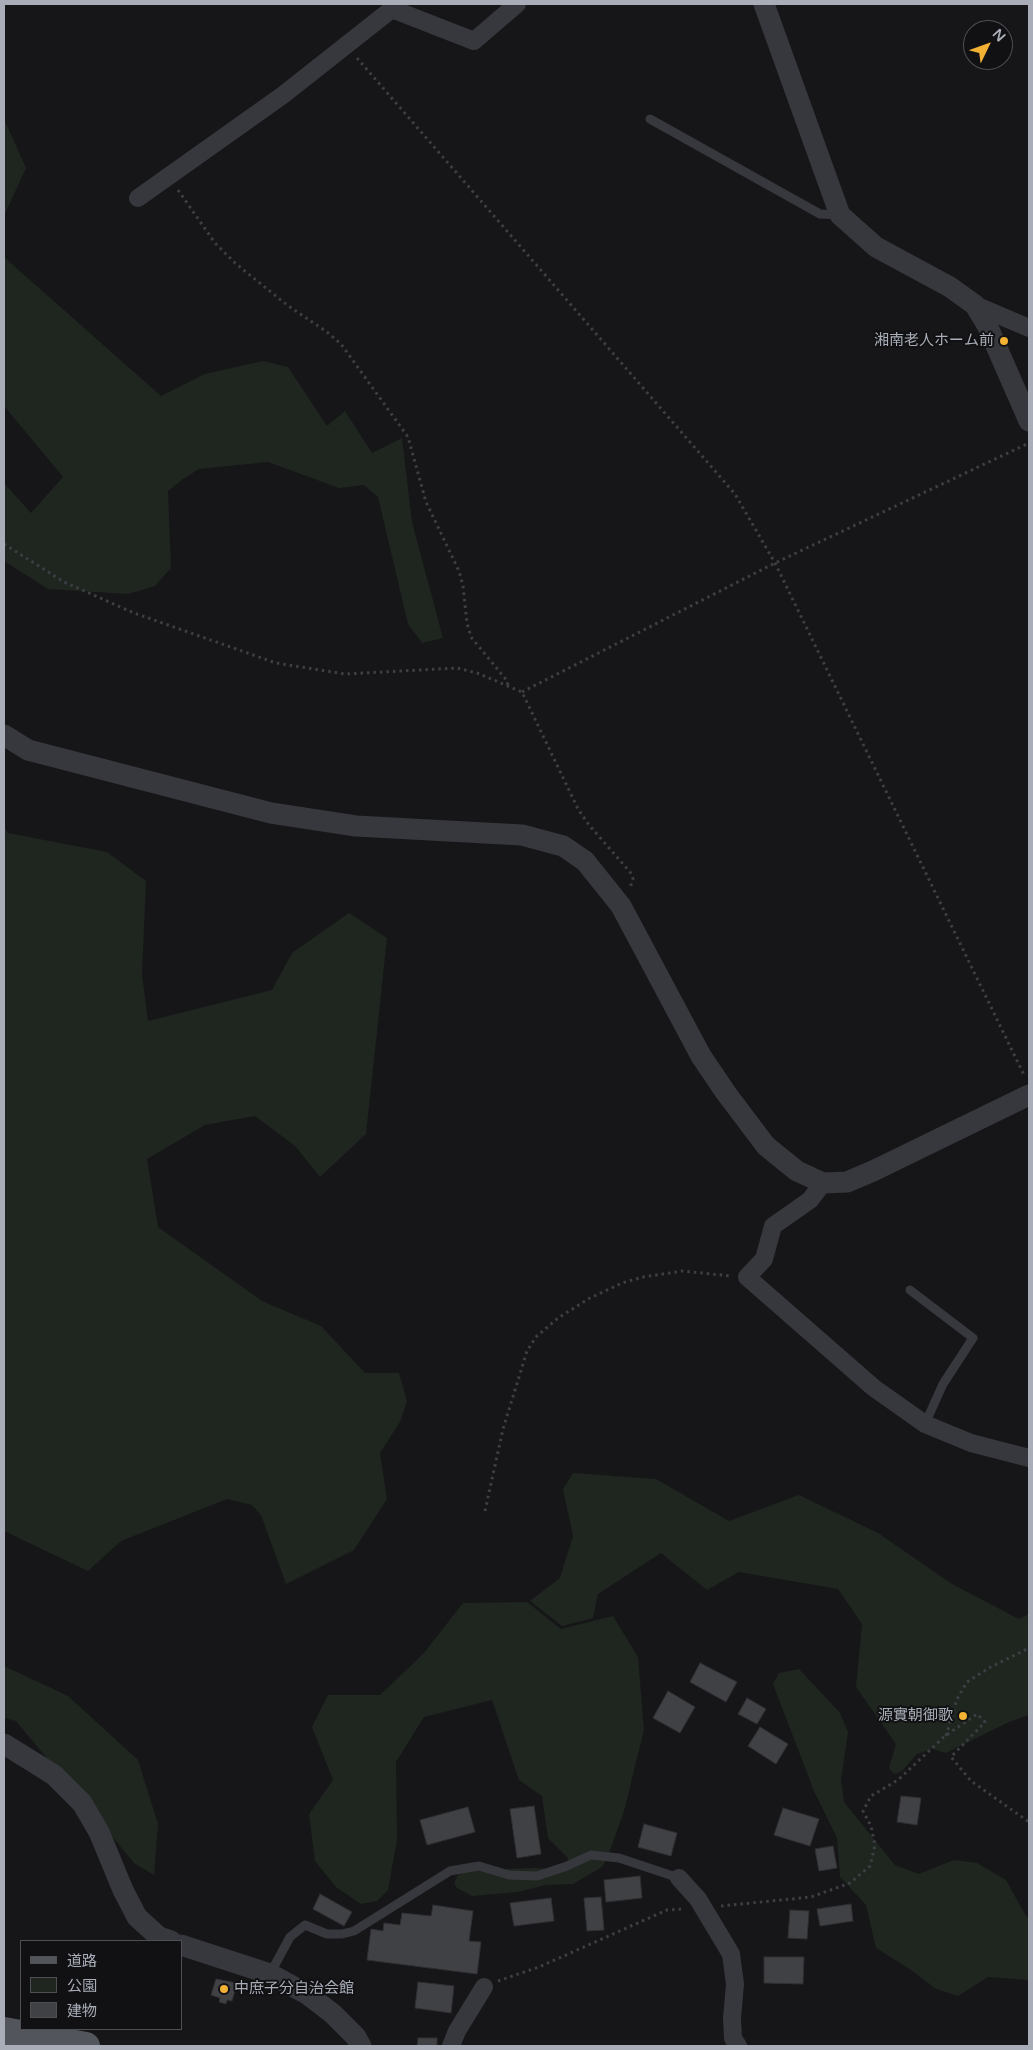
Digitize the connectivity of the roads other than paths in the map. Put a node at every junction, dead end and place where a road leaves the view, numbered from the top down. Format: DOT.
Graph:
graph roads {
  1 [pos="517,4"];
  2 [pos="764,4"];
  3 [pos="650,119"];
  4 [pos="138,198"];
  5 [pos="840,216"];
  6 [pos="975,304"];
  7 [pos="1029,328"];
  8 [pos="1029,421"];
  9 [pos="4,735"];
  10 [pos="1029,1095"];
  11 [pos="823,1183"];
  12 [pos="910,1290"];
  13 [pos="925,1424"];
  14 [pos="1029,1458"];
  15 [pos="4,1744"];
  16 [pos="679,1878"];
  17 [pos="169,1940"];
  18 [pos="182,1945"];
  19 [pos="270,1974"];
  20 [pos="484,1987"];
  21 [pos="4,2031"];
  22 [pos="48,2042"];
  23 [pos="86,2046"];
  24 [pos="361,2046"];
  25 [pos="451,2046"];
  26 [pos="738,2046"];
  1 -- 4 [label="street"];
  2 -- 5 [label="street"];
  3 -- 5 [label="lane"];
  5 -- 6 [label="street"];
  6 -- 7 [label="street"];
  6 -- 8 [label="street"];
  9 -- 11 [label="street"];
  10 -- 11 [label="street"];
  11 -- 13 [label="street"];
  12 -- 13 [label="lane"];
  13 -- 14 [label="street"];
  15 -- 17 [label="street"];
  16 -- 19 [label="lane"];
  16 -- 26 [label="street"];
  18 -- 19 [label="street"];
  19 -- 24 [label="street"];
  20 -- 25 [label="street"];
  21 -- 22 [label="main road"];
  22 -- 23 [label="main road"];
}
